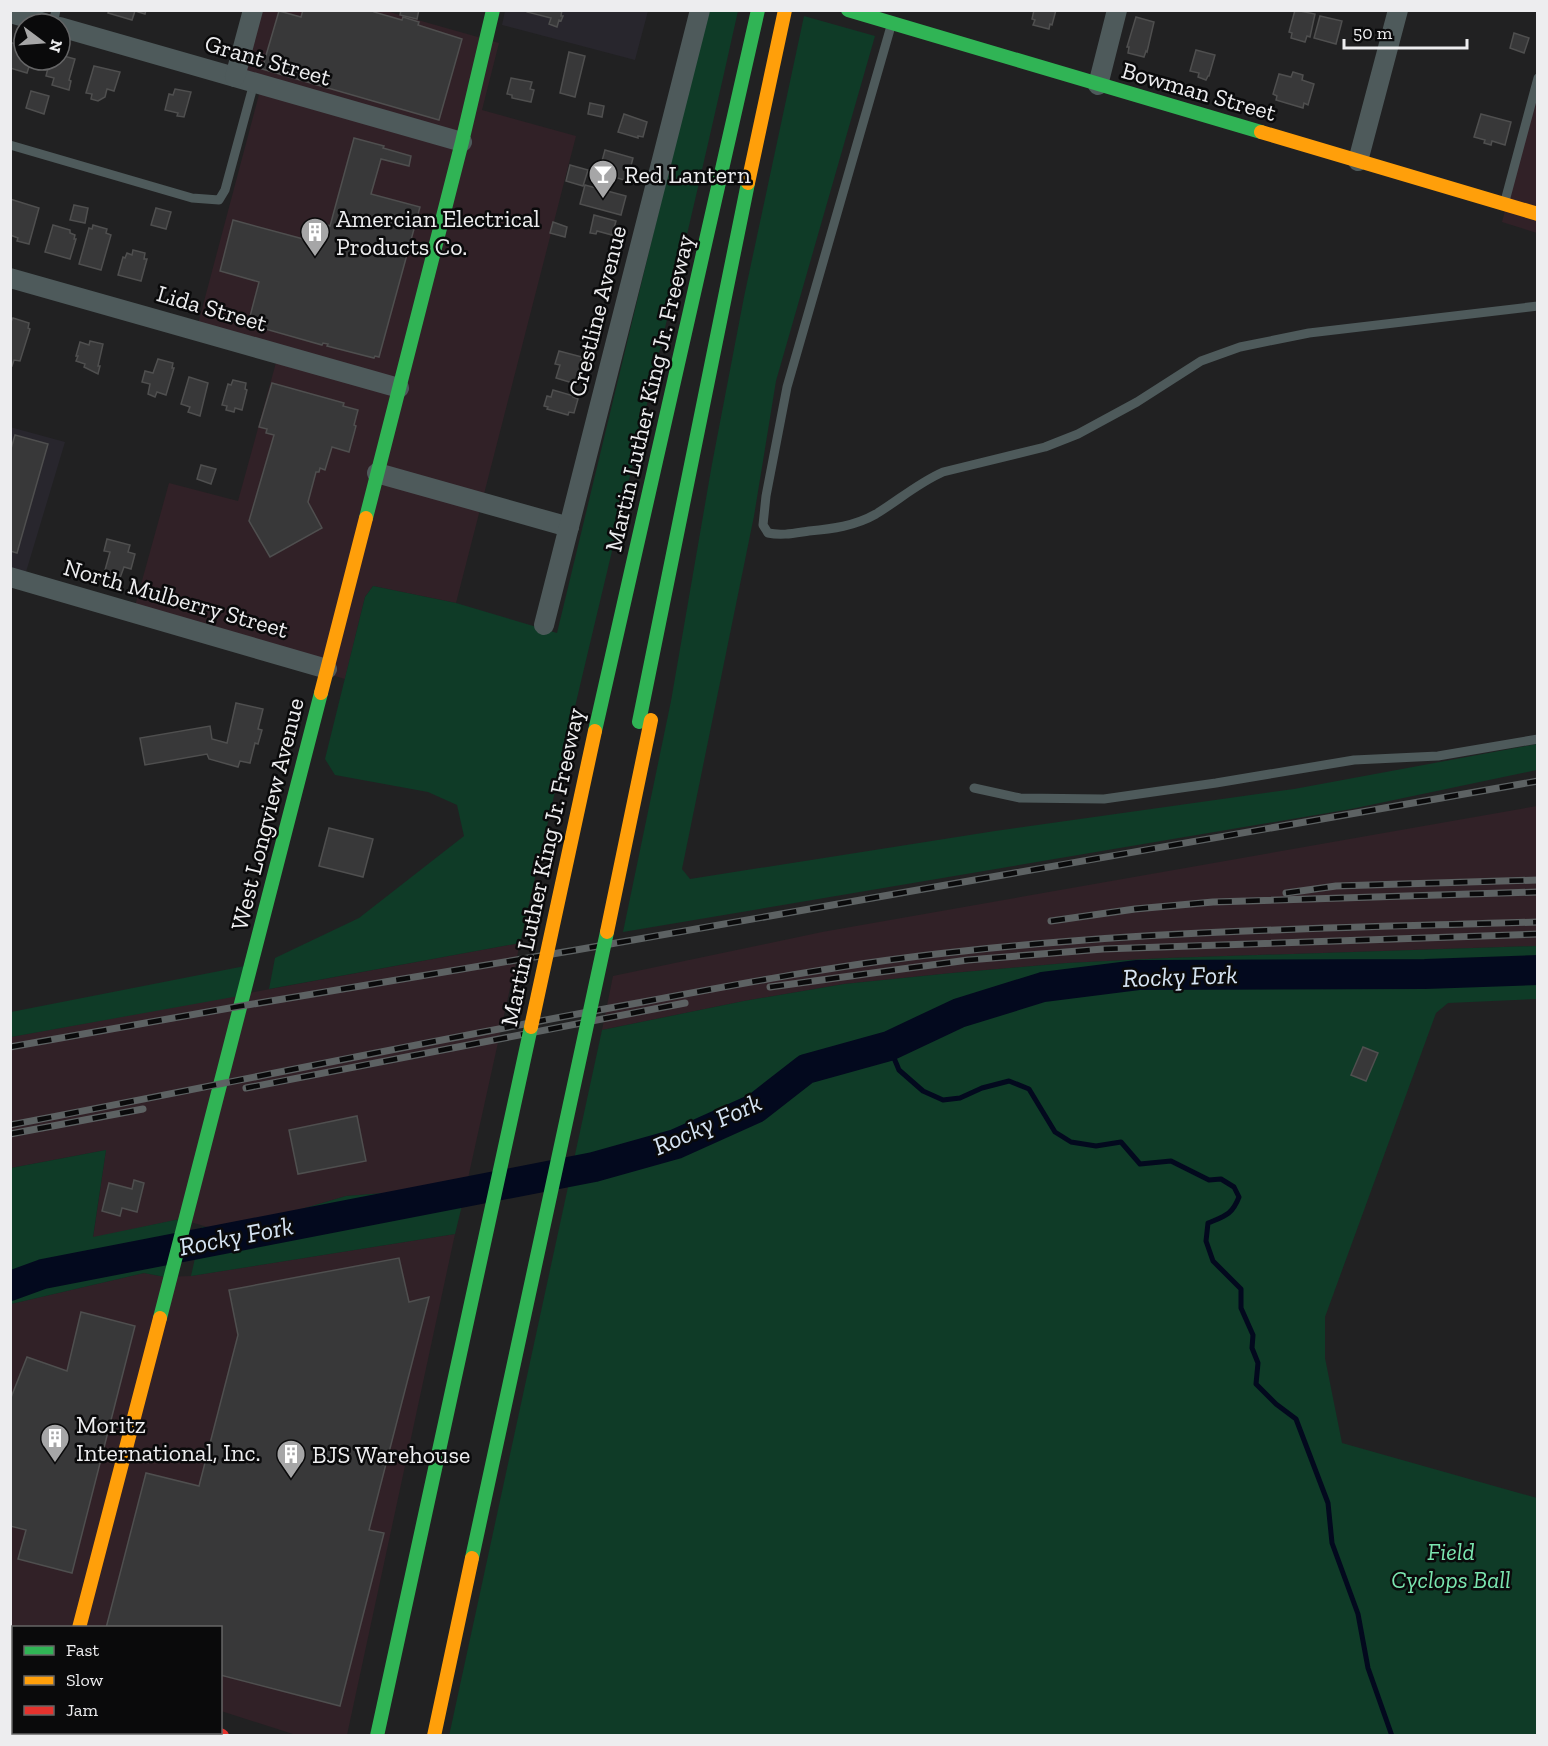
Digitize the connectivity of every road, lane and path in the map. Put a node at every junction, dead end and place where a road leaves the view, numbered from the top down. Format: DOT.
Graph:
graph roads {
  1 [pos="253,10"];
  2 [pos="493,10"];
  3 [pos="700,10"];
  4 [pos="758,10"];
  5 [pos="785,10"];
  6 [pos="1117,10"];
  7 [pos="1398,10"];
  8 [pos="860,12"];
  9 [pos="892,24"];
  10 [pos="72,30"];
  11 [pos="235,77"];
  12 [pos="1538,78"];
  13 [pos="254,83"];
  14 [pos="1098,84"];
  15 [pos="462,142"];
  16 [pos="10,145"];
  17 [pos="1358,161"];
  18 [pos="1504,204"];
  19 [pos="1538,214"];
  20 [pos="10,278"];
  21 [pos="1538,306"];
  22 [pos="399,387"];
  23 [pos="377,473"];
  24 [pos="569,527"];
  25 [pos="10,577"];
  26 [pos="544,625"];
  27 [pos="614,645"];
  28 [pos="327,669"];
  29 [pos="586,707"];
  30 [pos="645,721"];
  31 [pos="1538,739"];
  32 [pos="974,788"];
  33 [pos="467,1258"];
  34 [pos="80,1626"];
  35 [pos="213,1734"];
  36 [pos="222,1736"];
  37 [pos="364,1736"];
  38 [pos="377,1736"];
  39 [pos="420,1736"];
  40 [pos="434,1736"];
  1 -- 11 [label="street"];
  2 -- 15 [label="main road, West Longview Avenue"];
  3 -- 24 [label="street, Crestline Avenue"];
  4 -- 27 [label="main road, Martin Luther King Jr. Freeway"];
  5 -- 30 [label="main road"];
  6 -- 14 [label="street"];
  7 -- 17 [label="street"];
  8 -- 9 [label="main road, Bowman Street"];
  9 -- 14 [label="main road, Bowman Street"];
  9 -- 21 [label="lane"];
  10 -- 11 [label="street, Grant Street"];
  11 -- 13 [label="street, Grant Street"];
  12 -- 18 [label="lane"];
  13 -- 15 [label="street, Grant Street"];
  13 -- 16 [label="lane"];
  14 -- 17 [label="main road, Bowman Street"];
  15 -- 22 [label="main road, West Longview Avenue"];
  17 -- 18 [label="main road, Bowman Street"];
  18 -- 19 [label="main road, Bowman Street"];
  20 -- 22 [label="street, Lida Street"];
  22 -- 23 [label="main road, West Longview Avenue"];
  23 -- 24 [label="street"];
  23 -- 28 [label="main road, West Longview Avenue"];
  24 -- 26 [label="street, Crestline Avenue"];
  25 -- 28 [label="street, North Mulberry Street"];
  27 -- 29 [label="main road"];
  27 -- 38 [label="main road, Martin Luther King Jr. Freeway, bridge"];
  28 -- 34 [label="main road, West Longview Avenue"];
  30 -- 39 [label="main road"];
  30 -- 40 [label="main road, bridge"];
  31 -- 32 [label="lane"];
  33 -- 37 [label="main road"];
  35 -- 36 [label="main road"];
}
